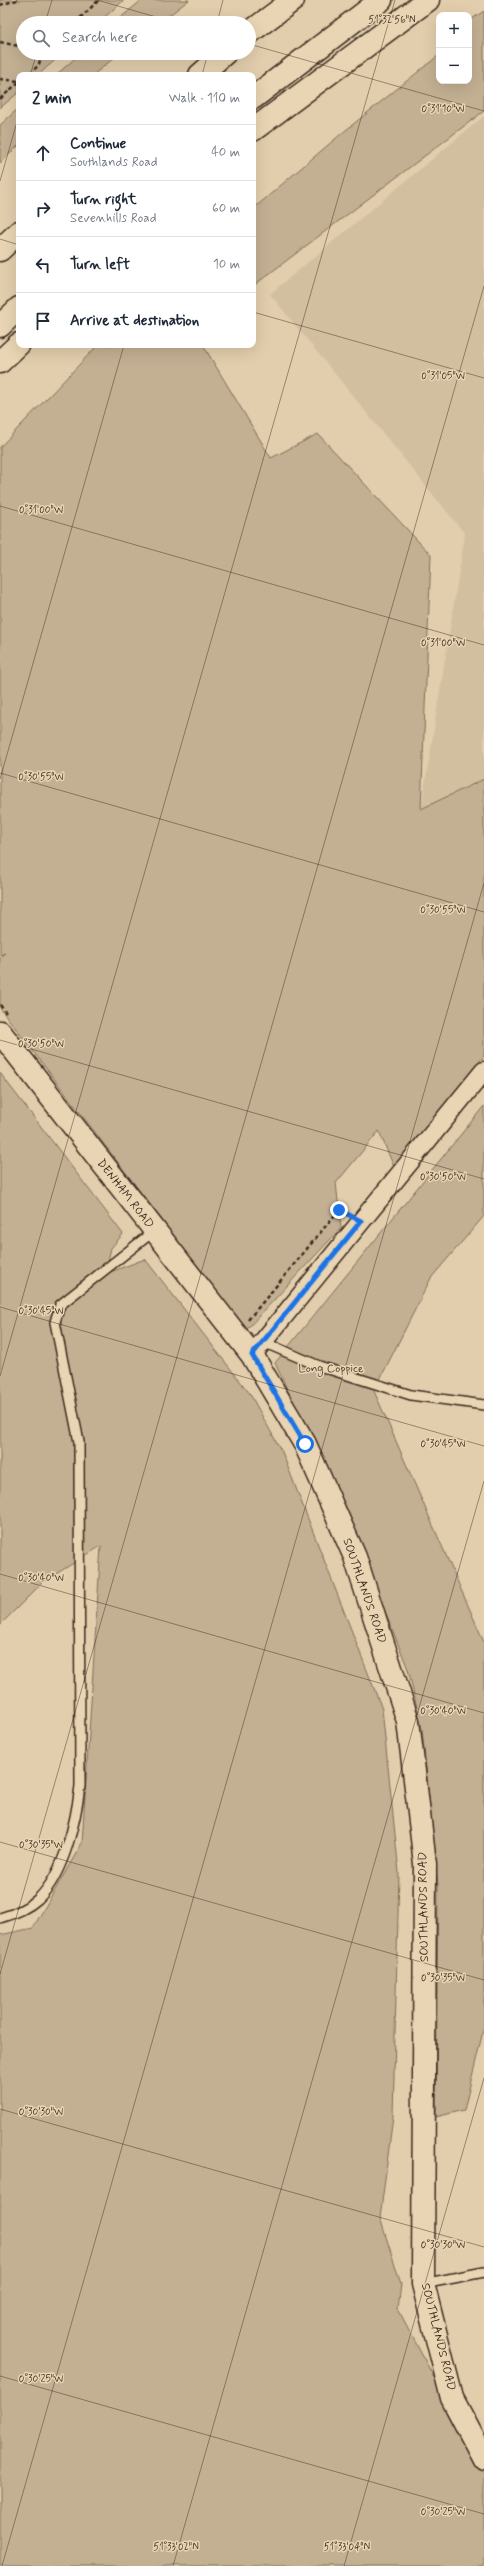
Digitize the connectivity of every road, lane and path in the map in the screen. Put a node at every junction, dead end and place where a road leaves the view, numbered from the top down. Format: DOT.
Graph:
graph roads {
  1 [pos="17,0"];
  2 [pos="99,0"];
  3 [pos="293,0"];
  4 [pos="381,0"];
  5 [pos="408,0"];
  6 [pos="428,0"];
  7 [pos="0,5"];
  8 [pos="82,16"];
  9 [pos="256,28"];
  10 [pos="0,42"];
  11 [pos="16,45"];
  12 [pos="40,60"];
  13 [pos="217,60"];
  14 [pos="32,72"];
  15 [pos="203,72"];
  16 [pos="0,79"];
  17 [pos="16,82"];
  18 [pos="16,85"];
  19 [pos="256,96"];
  20 [pos="0,99"];
  21 [pos="256,115"];
  22 [pos="256,128"];
  23 [pos="16,235"];
  24 [pos="0,250"];
  25 [pos="16,311"];
  26 [pos="0,326"];
  27 [pos="16,347"];
  28 [pos="0,362"];
  29 [pos="0,1005"];
  30 [pos="5,1025"];
  31 [pos="484,1071"];
  32 [pos="361,1221"];
  33 [pos="154,1231"];
  34 [pos="241,1316"];
  35 [pos="257,1348"];
  36 [pos="484,1405"];
  37 [pos="0,1918"];
  38 [pos="484,2272"];
  39 [pos="424,2284"];
  40 [pos="484,2459"];
  1 -- 7 [label="path"];
  2 -- 8 [label="path"];
  3 -- 9 [label="main road"];
  4 -- 19 [label="main road"];
  5 -- 21 [label="main road"];
  6 -- 22 [label="main road"];
  10 -- 11 [label="path"];
  12 -- 14 [label="path"];
  13 -- 15 [label="main road"];
  16 -- 17 [label="path"];
  18 -- 20 [label="path"];
  23 -- 24 [label="main road"];
  25 -- 26 [label="main road"];
  27 -- 28 [label="main road"];
  29 -- 30 [label="path"];
  30 -- 33 [label="main road, DENHAM ROAD"];
  31 -- 32 [label="street"];
  32 -- 34 [label="path"];
  32 -- 35 [label="street"];
  33 -- 35 [label="main road, DENHAM ROAD"];
  33 -- 37 [label="lane"];
  35 -- 36 [label="lane"];
  35 -- 39 [label="main road, SOUTHLANDS ROAD"];
  38 -- 39 [label="lane"];
  39 -- 40 [label="main road, SOUTHLANDS ROAD"];
}
